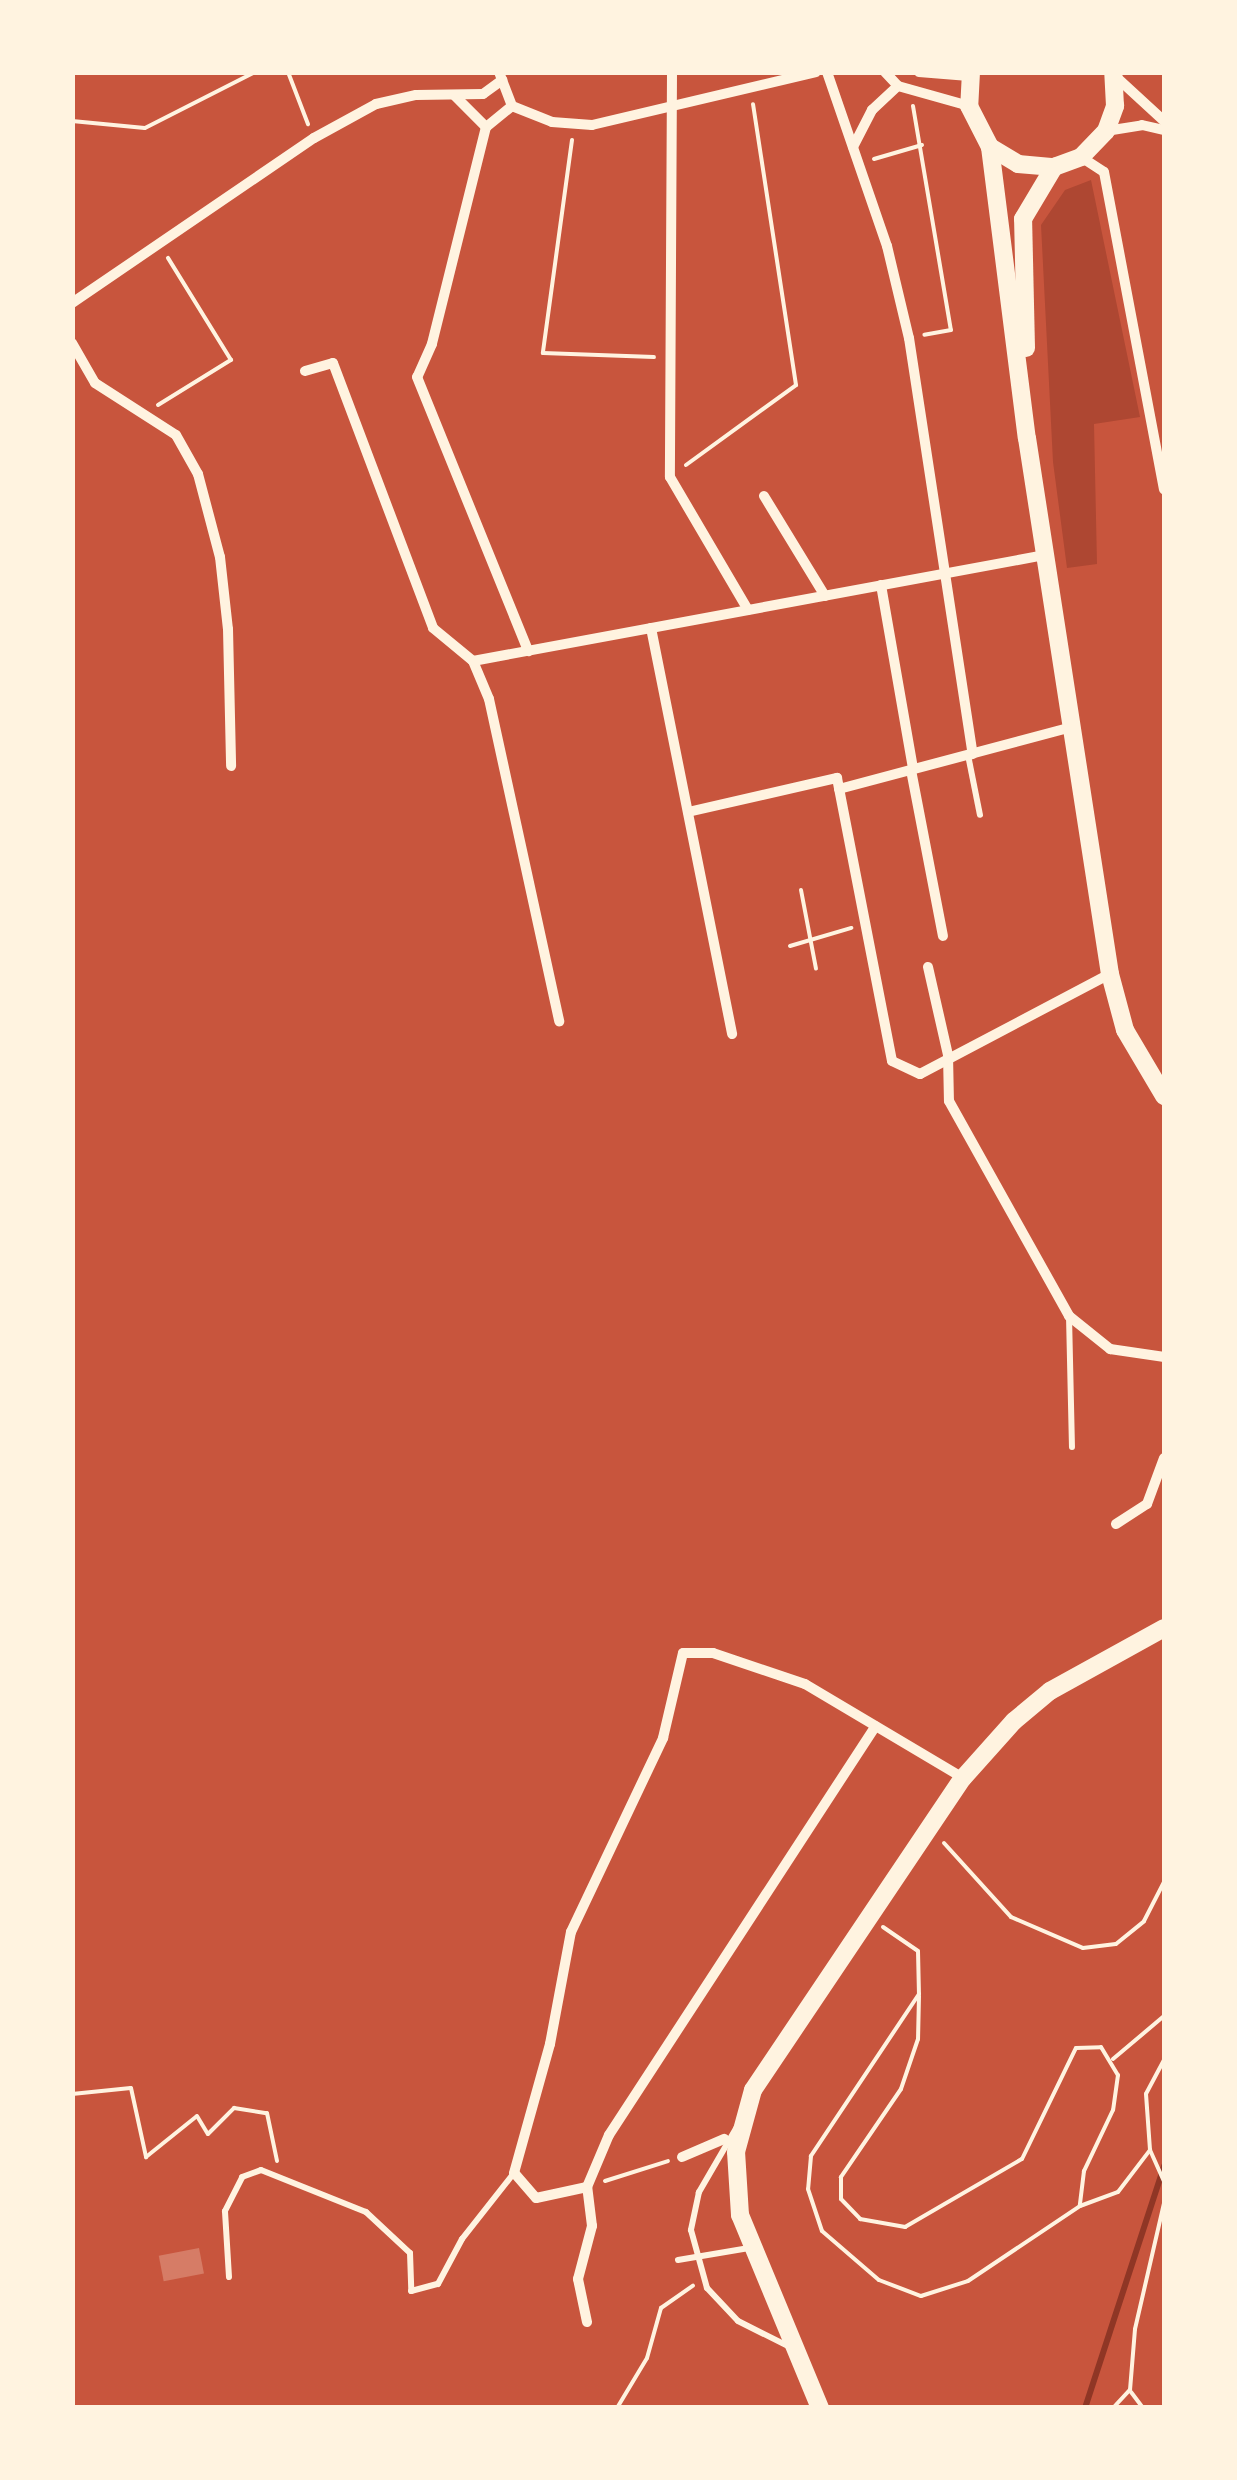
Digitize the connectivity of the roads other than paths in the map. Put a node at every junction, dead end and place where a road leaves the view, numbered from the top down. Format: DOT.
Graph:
graph roads {
  1 [pos="672,72"];
  2 [pos="816,72"];
  3 [pos="827,72"];
  4 [pos="885,72"];
  5 [pos="919,72"];
  6 [pos="970,74"];
  7 [pos="1114,74"];
  8 [pos="501,76"];
  9 [pos="898,86"];
  10 [pos="455,96"];
  11 [pos="512,106"];
  12 [pos="968,106"];
  13 [pos="672,108"];
  14 [pos="1164,122"];
  15 [pos="486,128"];
  16 [pos="1164,130"];
  17 [pos="1106,131"];
  18 [pos="853,148"];
  19 [pos="990,148"];
  20 [pos="1081,157"];
  21 [pos="1054,167"];
  22 [pos="72,303"];
  23 [pos="72,344"];
  24 [pos="305,372"];
  25 [pos="1027,438"];
  26 [pos="1164,488"];
  27 [pos="764,496"];
  28 [pos="1045,554"];
  29 [pos="944,573"];
  30 [pos="882,585"];
  31 [pos="825,596"];
  32 [pos="748,610"];
  33 [pos="651,628"];
  34 [pos="528,650"];
  35 [pos="473,661"];
  36 [pos="1072,727"];
  37 [pos="971,754"];
  38 [pos="231,766"];
  39 [pos="912,769"];
  40 [pos="838,784"];
  41 [pos="688,812"];
  42 [pos="980,815"];
  43 [pos="944,936"];
  44 [pos="928,967"];
  45 [pos="1110,974"];
  46 [pos="559,1021"];
  47 [pos="732,1034"];
  48 [pos="948,1055"];
  49 [pos="1164,1096"];
  50 [pos="1069,1316"];
  51 [pos="1164,1357"];
  52 [pos="1072,1447"];
  53 [pos="1164,1458"];
  54 [pos="1116,1524"];
  55 [pos="1164,1628"];
  56 [pos="876,1726"];
  57 [pos="962,1778"];
  58 [pos="742,2120"];
  59 [pos="724,2138"];
  60 [pos="682,2157"];
  61 [pos="514,2173"];
  62 [pos="587,2187"];
  63 [pos="749,2248"];
  64 [pos="699,2258"];
  65 [pos="678,2260"];
  66 [pos="229,2277"];
  67 [pos="587,2322"];
  68 [pos="793,2348"];
  69 [pos="820,2408"];
  1 -- 13 [label="street"];
  2 -- 13 [label="street"];
  3 -- 18 [label="street"];
  4 -- 9 [label="street"];
  5 -- 6 [label="street"];
  6 -- 12 [label="main road"];
  7 -- 14 [label="street"];
  7 -- 17 [label="main road"];
  8 -- 10 [label="street"];
  8 -- 11 [label="street"];
  9 -- 12 [label="street"];
  9 -- 18 [label="street"];
  10 -- 15 [label="street"];
  10 -- 22 [label="street"];
  11 -- 13 [label="street"];
  11 -- 15 [label="street"];
  12 -- 19 [label="main road"];
  13 -- 32 [label="street"];
  15 -- 34 [label="street"];
  16 -- 17 [label="street"];
  17 -- 20 [label="main road"];
  18 -- 29 [label="street"];
  19 -- 21 [label="main road"];
  19 -- 25 [label="main road"];
  20 -- 21 [label="main road"];
  20 -- 26 [label="street"];
  21 -- 25 [label="main road"];
  23 -- 38 [label="street"];
  24 -- 35 [label="street"];
  25 -- 28 [label="main road"];
  27 -- 31 [label="street"];
  28 -- 29 [label="street"];
  28 -- 36 [label="main road"];
  29 -- 30 [label="street"];
  29 -- 37 [label="street"];
  30 -- 31 [label="street"];
  30 -- 39 [label="street"];
  31 -- 32 [label="street"];
  32 -- 33 [label="street"];
  33 -- 34 [label="street"];
  33 -- 41 [label="street"];
  34 -- 35 [label="street"];
  35 -- 46 [label="street"];
  36 -- 37 [label="street"];
  36 -- 45 [label="main road"];
  37 -- 39 [label="street"];
  37 -- 42 [label="lane"];
  39 -- 40 [label="street"];
  39 -- 43 [label="street"];
  40 -- 41 [label="street"];
  40 -- 48 [label="street"];
  41 -- 47 [label="street"];
  44 -- 48 [label="street"];
  45 -- 48 [label="street"];
  45 -- 49 [label="main road"];
  48 -- 50 [label="street"];
  50 -- 51 [label="street"];
  50 -- 52 [label="lane"];
  53 -- 54 [label="street"];
  55 -- 57 [label="main road"];
  56 -- 57 [label="street"];
  56 -- 61 [label="street"];
  56 -- 62 [label="street"];
  57 -- 58 [label="main road"];
  58 -- 59 [label="lane"];
  58 -- 63 [label="main road"];
  59 -- 60 [label="street"];
  59 -- 64 [label="lane"];
  61 -- 62 [label="street"];
  61 -- 66 [label="lane"];
  62 -- 67 [label="street"];
  63 -- 64 [label="lane"];
  63 -- 68 [label="main road"];
  64 -- 65 [label="lane"];
  64 -- 68 [label="lane"];
  68 -- 69 [label="main road"];
}
